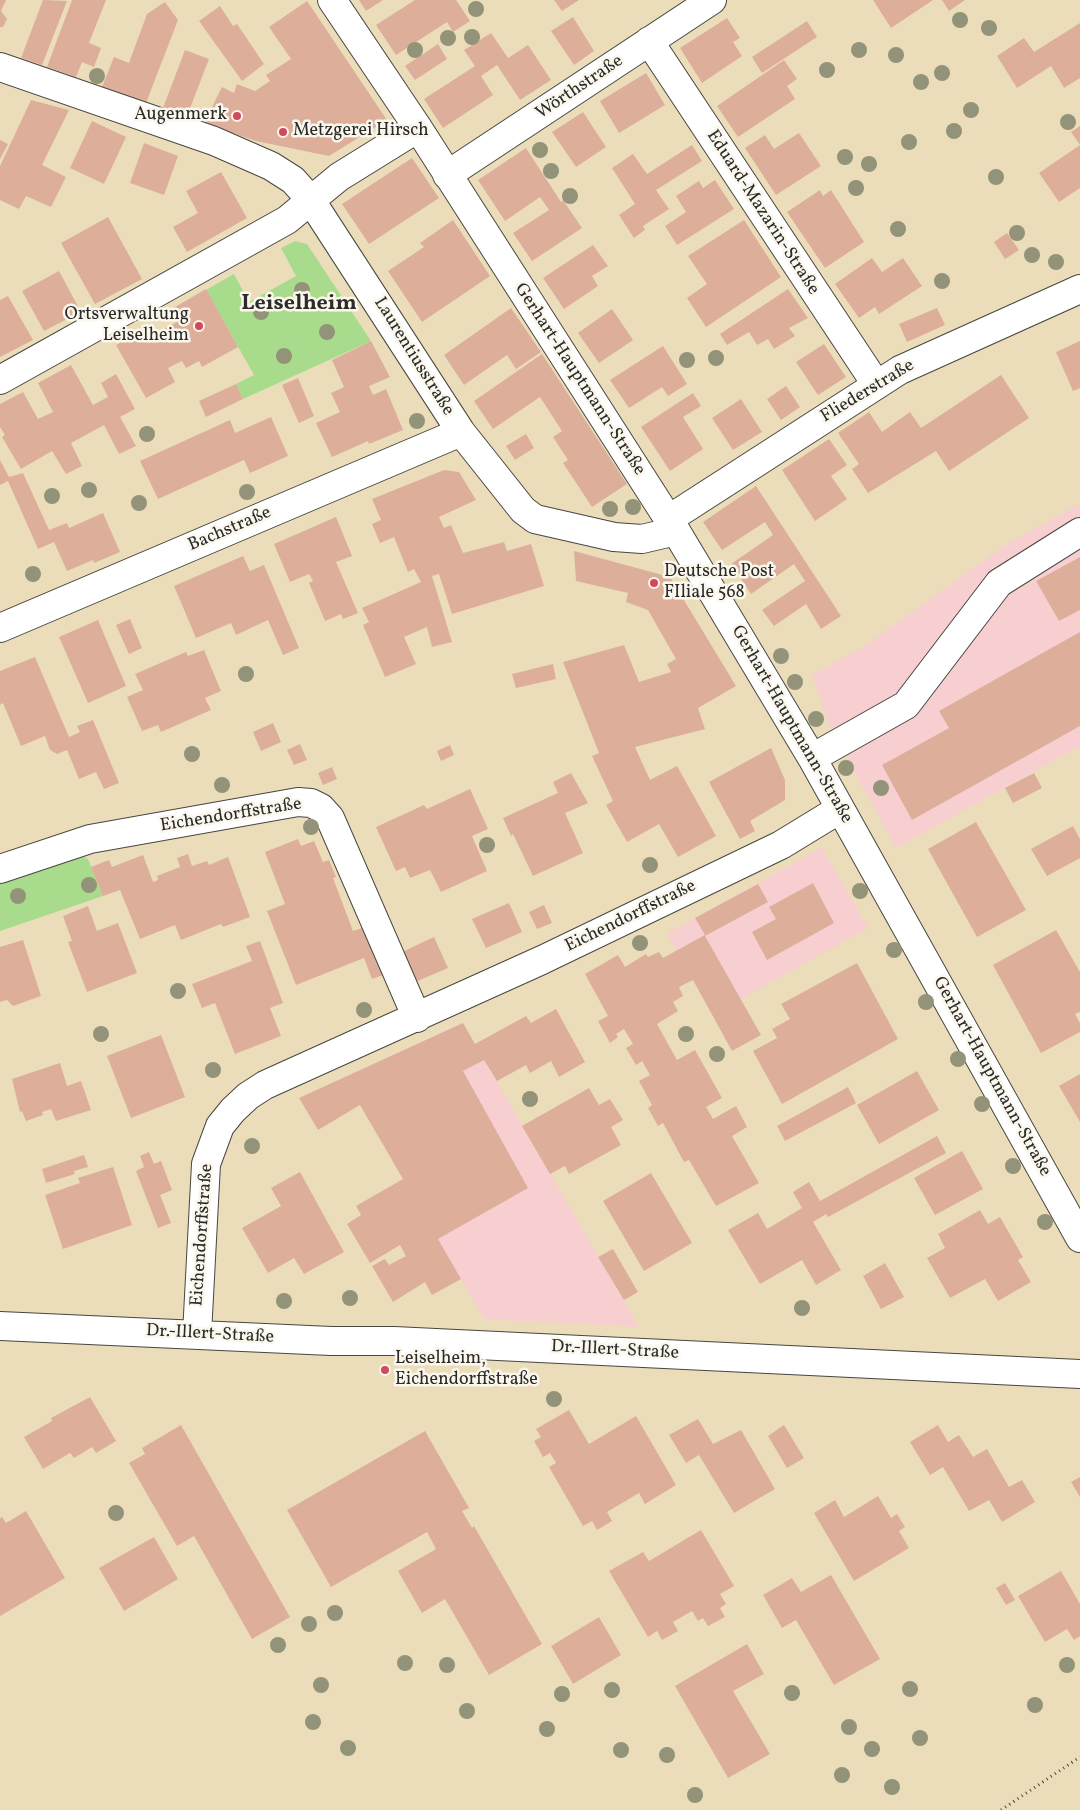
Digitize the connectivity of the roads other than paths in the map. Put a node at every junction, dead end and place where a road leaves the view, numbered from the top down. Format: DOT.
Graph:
graph roads {
  1 [pos="332,0"];
  2 [pos="712,0"];
  3 [pos="650,41"];
  4 [pos="0,68"];
  5 [pos="418,128"];
  6 [pos="447,175"];
  7 [pos="310,199"];
  8 [pos="1080,289"];
  9 [pos="0,380"];
  10 [pos="876,384"];
  11 [pos="461,432"];
  12 [pos="672,525"];
  13 [pos="1080,532"];
  14 [pos="0,628"];
  15 [pos="812,758"];
  16 [pos="840,809"];
  17 [pos="0,869"];
  18 [pos="417,1018"];
  19 [pos="1080,1238"];
  20 [pos="0,1326"];
  21 [pos="197,1334"];
  22 [pos="1080,1374"];
  1 -- 5 [label="street, Gerhart-Hauptmann-Straße"];
  2 -- 3 [label="street, Wörthstraße"];
  3 -- 6 [label="street, Wörthstraße"];
  3 -- 10 [label="street, Eduard-Mazarin-Straße"];
  4 -- 7 [label="street, Laurentiusstraße"];
  5 -- 6 [label="street, Gerhart-Hauptmann-Straße"];
  5 -- 7 [label="street"];
  6 -- 12 [label="street, Gerhart-Hauptmann-Straße"];
  7 -- 9 [label="street"];
  7 -- 11 [label="street, Laurentiusstraße"];
  8 -- 10 [label="street, Fliederstraße"];
  10 -- 12 [label="street, Fliederstraße"];
  11 -- 12 [label="street, Laurentiusstraße"];
  11 -- 14 [label="street, Bachstraße"];
  12 -- 15 [label="street, Gerhart-Hauptmann-Straße"];
  13 -- 15 [label="street"];
  15 -- 16 [label="street, Gerhart-Hauptmann-Straße"];
  16 -- 18 [label="street, Eichendorffstraße"];
  16 -- 19 [label="street, Gerhart-Hauptmann-Straße"];
  17 -- 18 [label="street, Eichendorffstraße"];
  18 -- 21 [label="street, Eichendorffstraße"];
  20 -- 21 [label="street, Dr.-Illert-Straße"];
  21 -- 22 [label="street, Dr.-Illert-Straße"];
}
